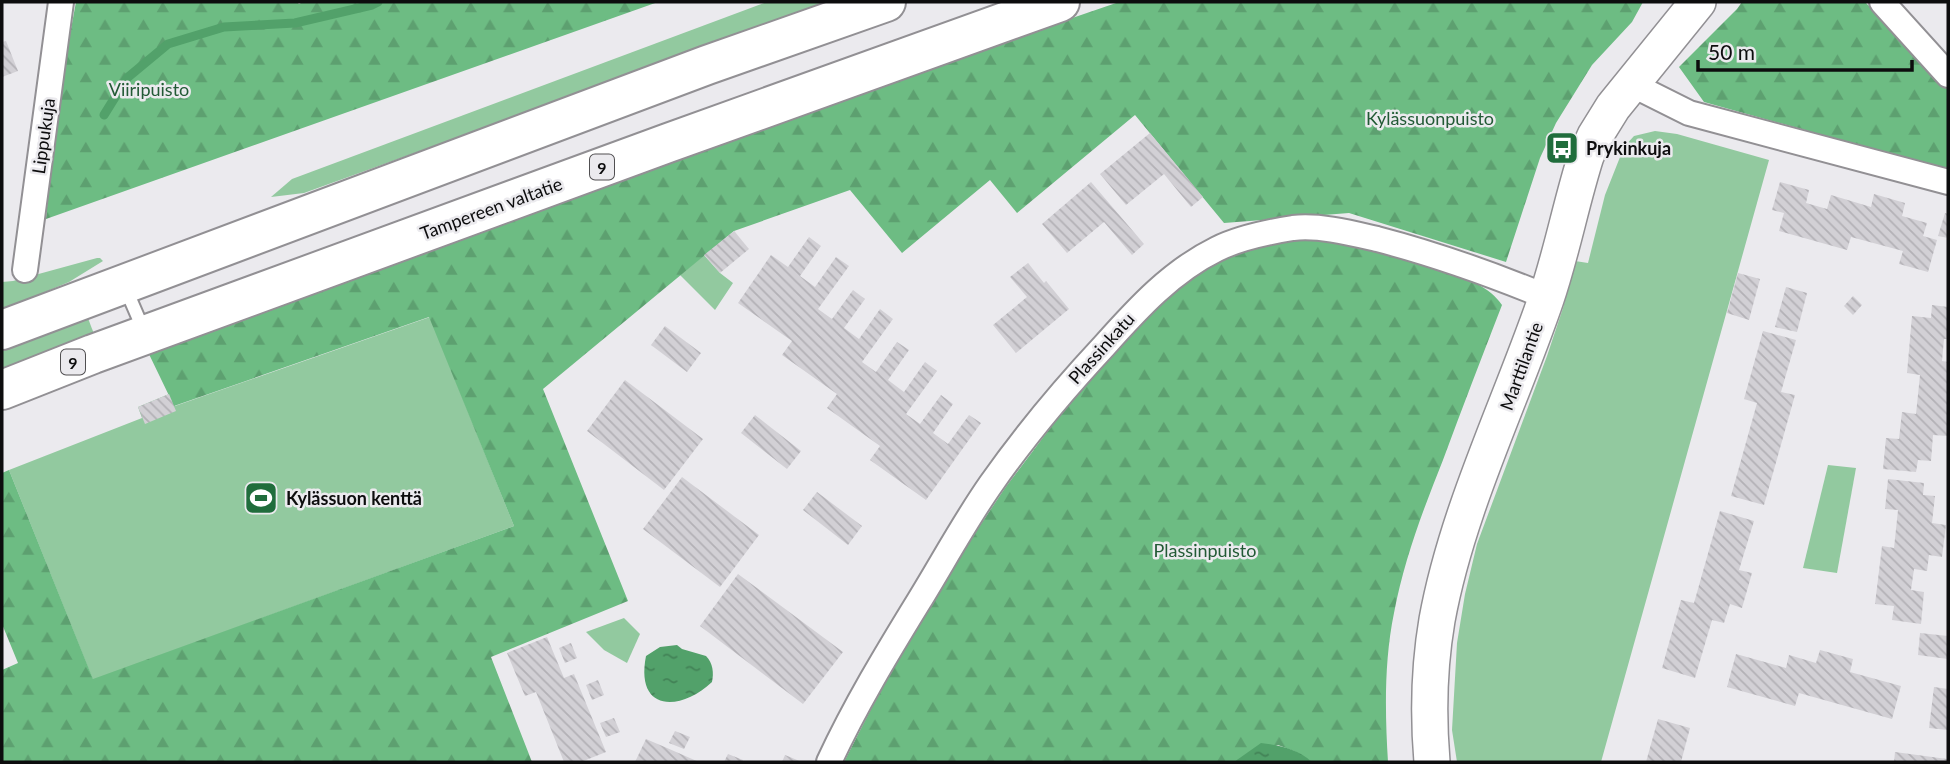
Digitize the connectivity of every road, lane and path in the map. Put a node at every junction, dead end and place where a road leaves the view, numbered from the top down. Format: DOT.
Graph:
graph roads {
  1 [pos="61,2"];
  2 [pos="886,2"];
  3 [pos="1060,2"];
  4 [pos="1698,2"];
  5 [pos="1882,2"];
  6 [pos="1948,75"];
  7 [pos="1631,84"];
  8 [pos="1948,182"];
  9 [pos="25,270"];
  10 [pos="124,284"];
  11 [pos="1546,298"];
  12 [pos="2,330"];
  13 [pos="145,335"];
  14 [pos="2,390"];
  15 [pos="829,762"];
  16 [pos="1432,762"];
  1 -- 9 [label="street, Lippukuja"];
  2 -- 10 [label="highway"];
  3 -- 13 [label="highway, Tampereen valtatie / 9"];
  4 -- 7 [label="street, Marttilantie"];
  5 -- 6 [label="street"];
  7 -- 8 [label="street"];
  7 -- 11 [label="street, Marttilantie"];
  10 -- 12 [label="highway"];
  10 -- 13 [label="lane"];
  11 -- 15 [label="street, Plassinkatu"];
  11 -- 16 [label="street, Marttilantie"];
  13 -- 14 [label="highway, Tampereen valtatie / 9"];
}
